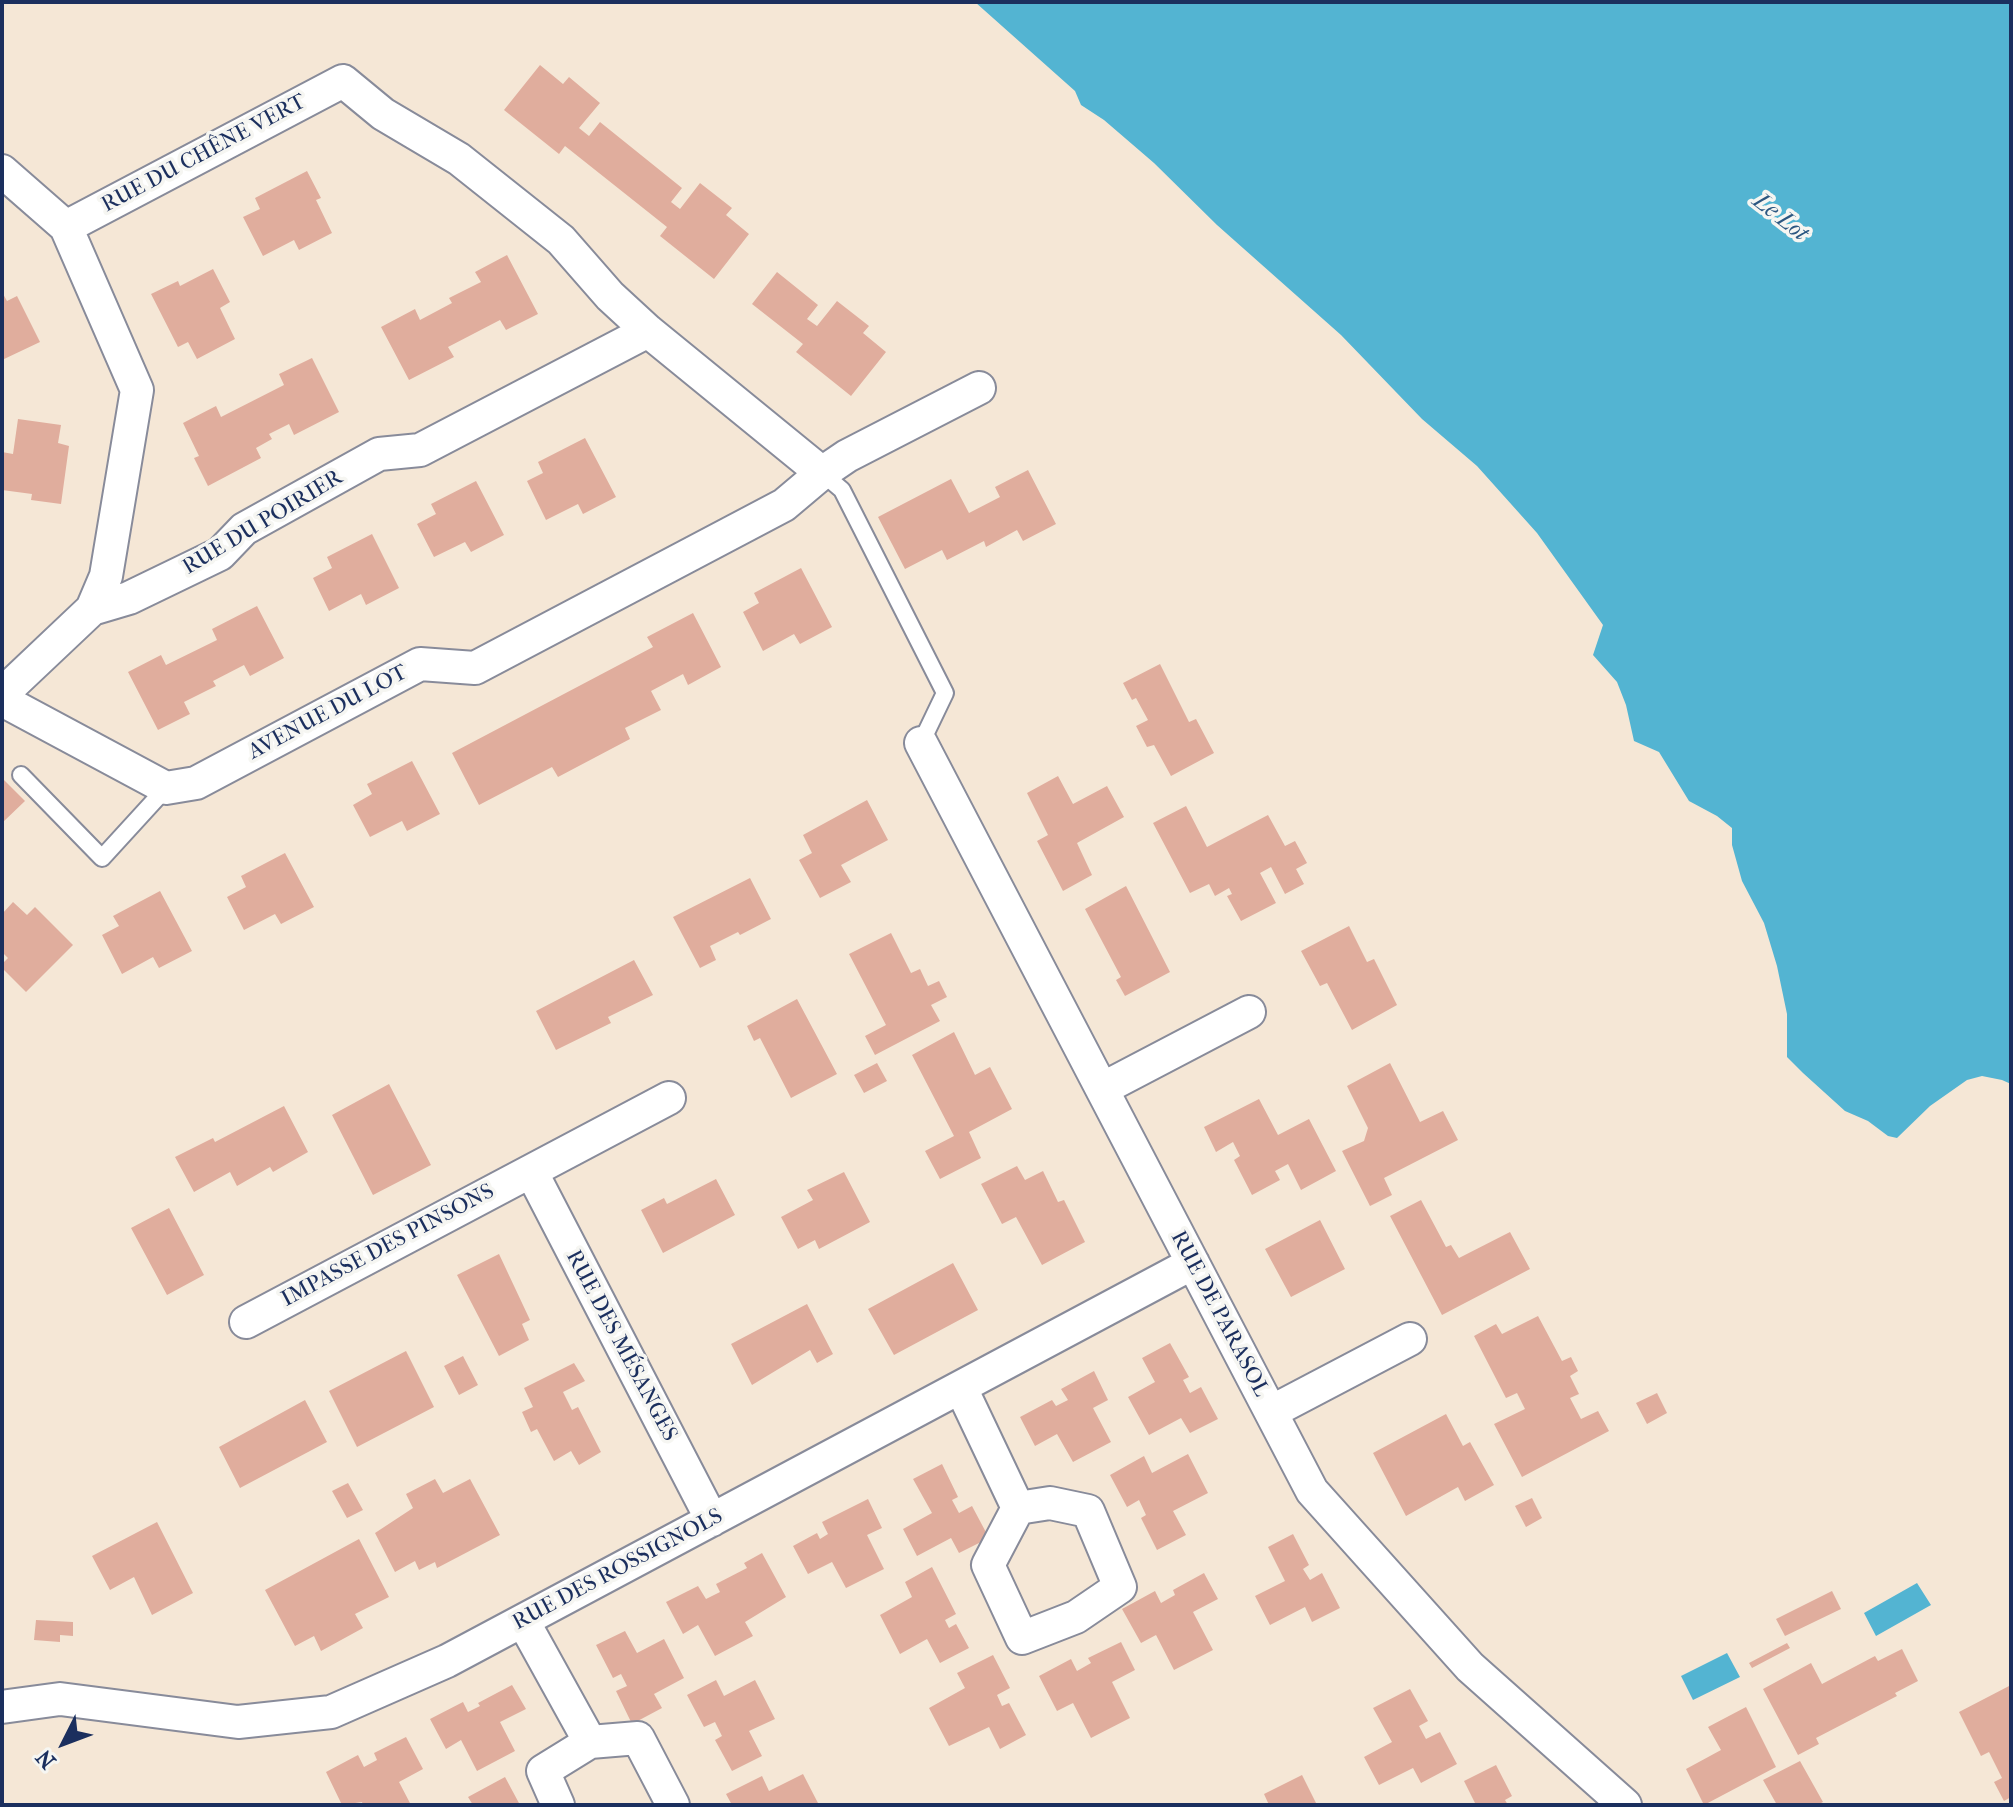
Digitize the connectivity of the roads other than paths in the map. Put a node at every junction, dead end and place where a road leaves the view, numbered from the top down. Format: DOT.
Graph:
graph roads {
  1 [pos="2,171"];
  2 [pos="66,227"];
  3 [pos="648,331"];
  4 [pos="979,388"];
  5 [pos="822,473"];
  6 [pos="92,609"];
  7 [pos="2,697"];
  8 [pos="921,743"];
  9 [pos="21,775"];
  10 [pos="166,788"];
  11 [pos="1249,1012"];
  12 [pos="1102,1089"];
  13 [pos="669,1098"];
  14 [pos="531,1171"];
  15 [pos="1193,1263"];
  16 [pos="246,1322"];
  17 [pos="1410,1339"];
  18 [pos="961,1388"];
  19 [pos="1271,1412"];
  20 [pos="1018,1508"];
  21 [pos="712,1520"];
  22 [pos="523,1621"];
  23 [pos="2,1707"];
  24 [pos="590,1742"];
  25 [pos="558,1805"];
  26 [pos="673,1805"];
  27 [pos="1625,1805"];
  1 -- 2 [label="street"];
  2 -- 3 [label="street, RUE DU CHÊNE VERT"];
  2 -- 6 [label="street"];
  3 -- 5 [label="street"];
  3 -- 6 [label="street, RUE DU POIRIER"];
  4 -- 5 [label="street, AVENUE DU LOT"];
  5 -- 8 [label="lane"];
  5 -- 10 [label="street, AVENUE DU LOT"];
  6 -- 7 [label="street"];
  7 -- 10 [label="street"];
  8 -- 12 [label="street, RUE DE PARASOL"];
  9 -- 10 [label="lane"];
  11 -- 12 [label="street"];
  12 -- 15 [label="street, RUE DE PARASOL"];
  13 -- 14 [label="street, IMPASSE DES PINSONS"];
  14 -- 16 [label="street, IMPASSE DES PINSONS"];
  14 -- 21 [label="street, RUE DES MÉSANGES"];
  15 -- 18 [label="street, RUE DES ROSSIGNOLS"];
  15 -- 19 [label="street, RUE DE PARASOL"];
  17 -- 19 [label="street"];
  18 -- 20 [label="street"];
  18 -- 21 [label="street, RUE DES ROSSIGNOLS"];
  19 -- 27 [label="street, RUE DE PARASOL"];
  20 -- 20 [label="street"];
  21 -- 22 [label="street, RUE DES ROSSIGNOLS"];
  22 -- 23 [label="street, RUE DES ROSSIGNOLS"];
  22 -- 24 [label="street"];
  24 -- 25 [label="street"];
  24 -- 26 [label="street"];
}
